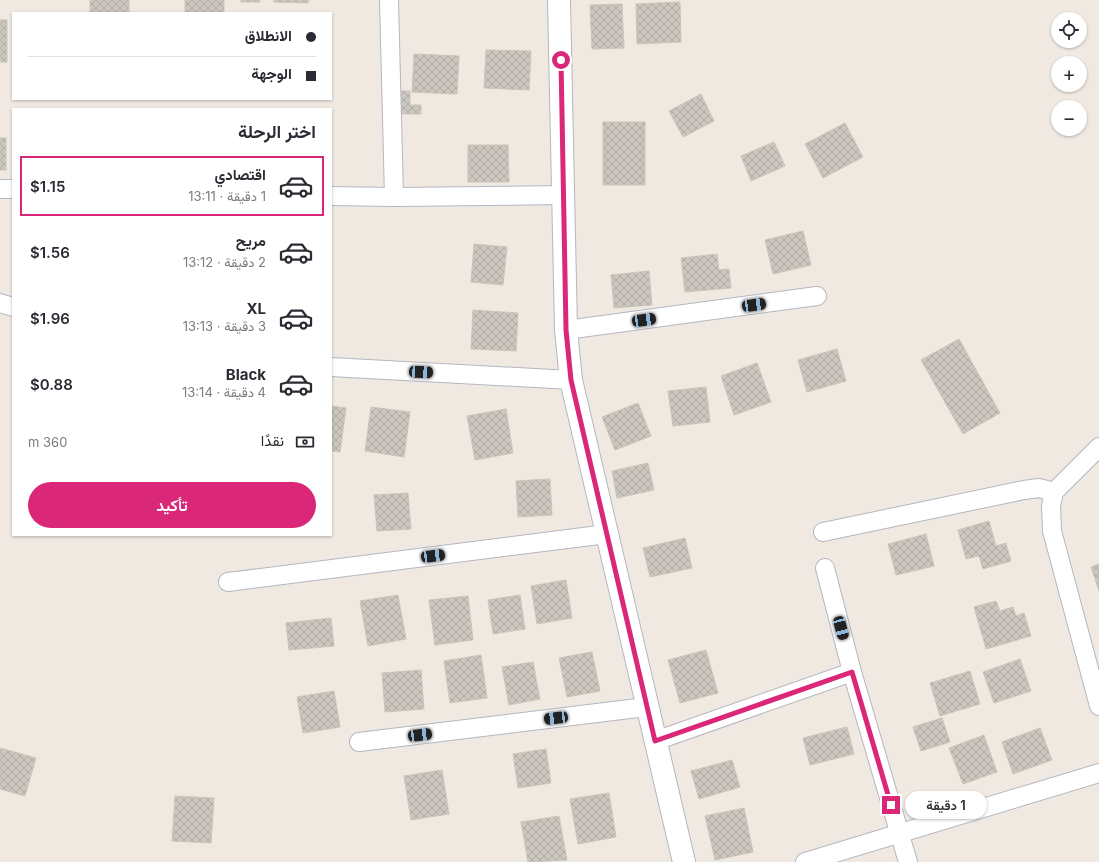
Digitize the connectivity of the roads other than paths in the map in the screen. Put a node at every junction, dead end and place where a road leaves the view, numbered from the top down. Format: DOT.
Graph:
graph roads {
  1 [pos="389,0"];
  2 [pos="560,0"];
  3 [pos="0,189"];
  4 [pos="12,189"];
  5 [pos="564,195"];
  6 [pos="332,196"];
  7 [pos="394,198"];
  8 [pos="817,296"];
  9 [pos="0,304"];
  10 [pos="12,307"];
  11 [pos="566,330"];
  12 [pos="332,367"];
  13 [pos="571,380"];
  14 [pos="1099,447"];
  15 [pos="1054,492"];
  16 [pos="823,532"];
  17 [pos="607,534"];
  18 [pos="825,568"];
  19 [pos="228,582"];
  20 [pos="852,672"];
  21 [pos="1099,706"];
  22 [pos="646,707"];
  23 [pos="655,741"];
  24 [pos="359,742"];
  25 [pos="1099,773"];
  26 [pos="900,834"];
  27 [pos="684,862"];
  28 [pos="805,862"];
  29 [pos="908,862"];
  1 -- 7 [label="street"];
  2 -- 5 [label="street"];
  3 -- 4 [label="street"];
  5 -- 7 [label="street"];
  5 -- 11 [label="street"];
  6 -- 7 [label="street"];
  8 -- 11 [label="street"];
  9 -- 10 [label="street"];
  11 -- 13 [label="street"];
  12 -- 13 [label="street"];
  13 -- 17 [label="street"];
  14 -- 15 [label="street"];
  15 -- 16 [label="street"];
  15 -- 21 [label="street"];
  17 -- 19 [label="street"];
  17 -- 22 [label="street"];
  18 -- 20 [label="street"];
  20 -- 23 [label="street"];
  20 -- 26 [label="street"];
  22 -- 23 [label="street"];
  22 -- 24 [label="street"];
  23 -- 27 [label="street"];
  25 -- 26 [label="street"];
  26 -- 28 [label="street"];
  26 -- 29 [label="street"];
}
